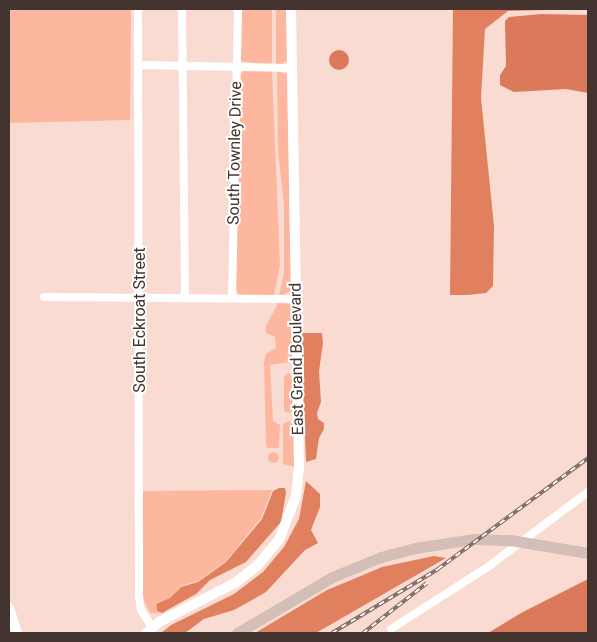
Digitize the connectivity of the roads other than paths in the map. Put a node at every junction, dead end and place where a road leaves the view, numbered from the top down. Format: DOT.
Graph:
graph roads {
  1 [pos="138,9"];
  2 [pos="182,9"];
  3 [pos="238,9"];
  4 [pos="291,9"];
  5 [pos="139,65"];
  6 [pos="184,66"];
  7 [pos="237,67"];
  8 [pos="292,68"];
  9 [pos="44,297"];
  10 [pos="185,297"];
  11 [pos="140,298"];
  12 [pos="232,298"];
  13 [pos="296,299"];
  14 [pos="588,492"];
  15 [pos="588,553"];
  16 [pos="9,608"];
  17 [pos="149,630"];
  18 [pos="391,630"];
  19 [pos="16,633"];
  20 [pos="238,633"];
  1 -- 5 [label="street, South Eckroat Street"];
  2 -- 6 [label="street"];
  3 -- 7 [label="street, South Townley Drive"];
  4 -- 8 [label="street, East Grand Boulevard"];
  5 -- 6 [label="street"];
  5 -- 11 [label="street, South Eckroat Street"];
  6 -- 7 [label="street"];
  6 -- 10 [label="street"];
  7 -- 8 [label="street"];
  7 -- 12 [label="street, South Townley Drive"];
  8 -- 13 [label="street, East Grand Boulevard"];
  9 -- 11 [label="street"];
  10 -- 11 [label="street"];
  10 -- 12 [label="street"];
  11 -- 17 [label="street, South Eckroat Street"];
  12 -- 13 [label="street"];
  13 -- 17 [label="street, East Grand Boulevard"];
  14 -- 18 [label="street"];
  15 -- 20 [label="main road"];
  16 -- 19 [label="street"];
}
